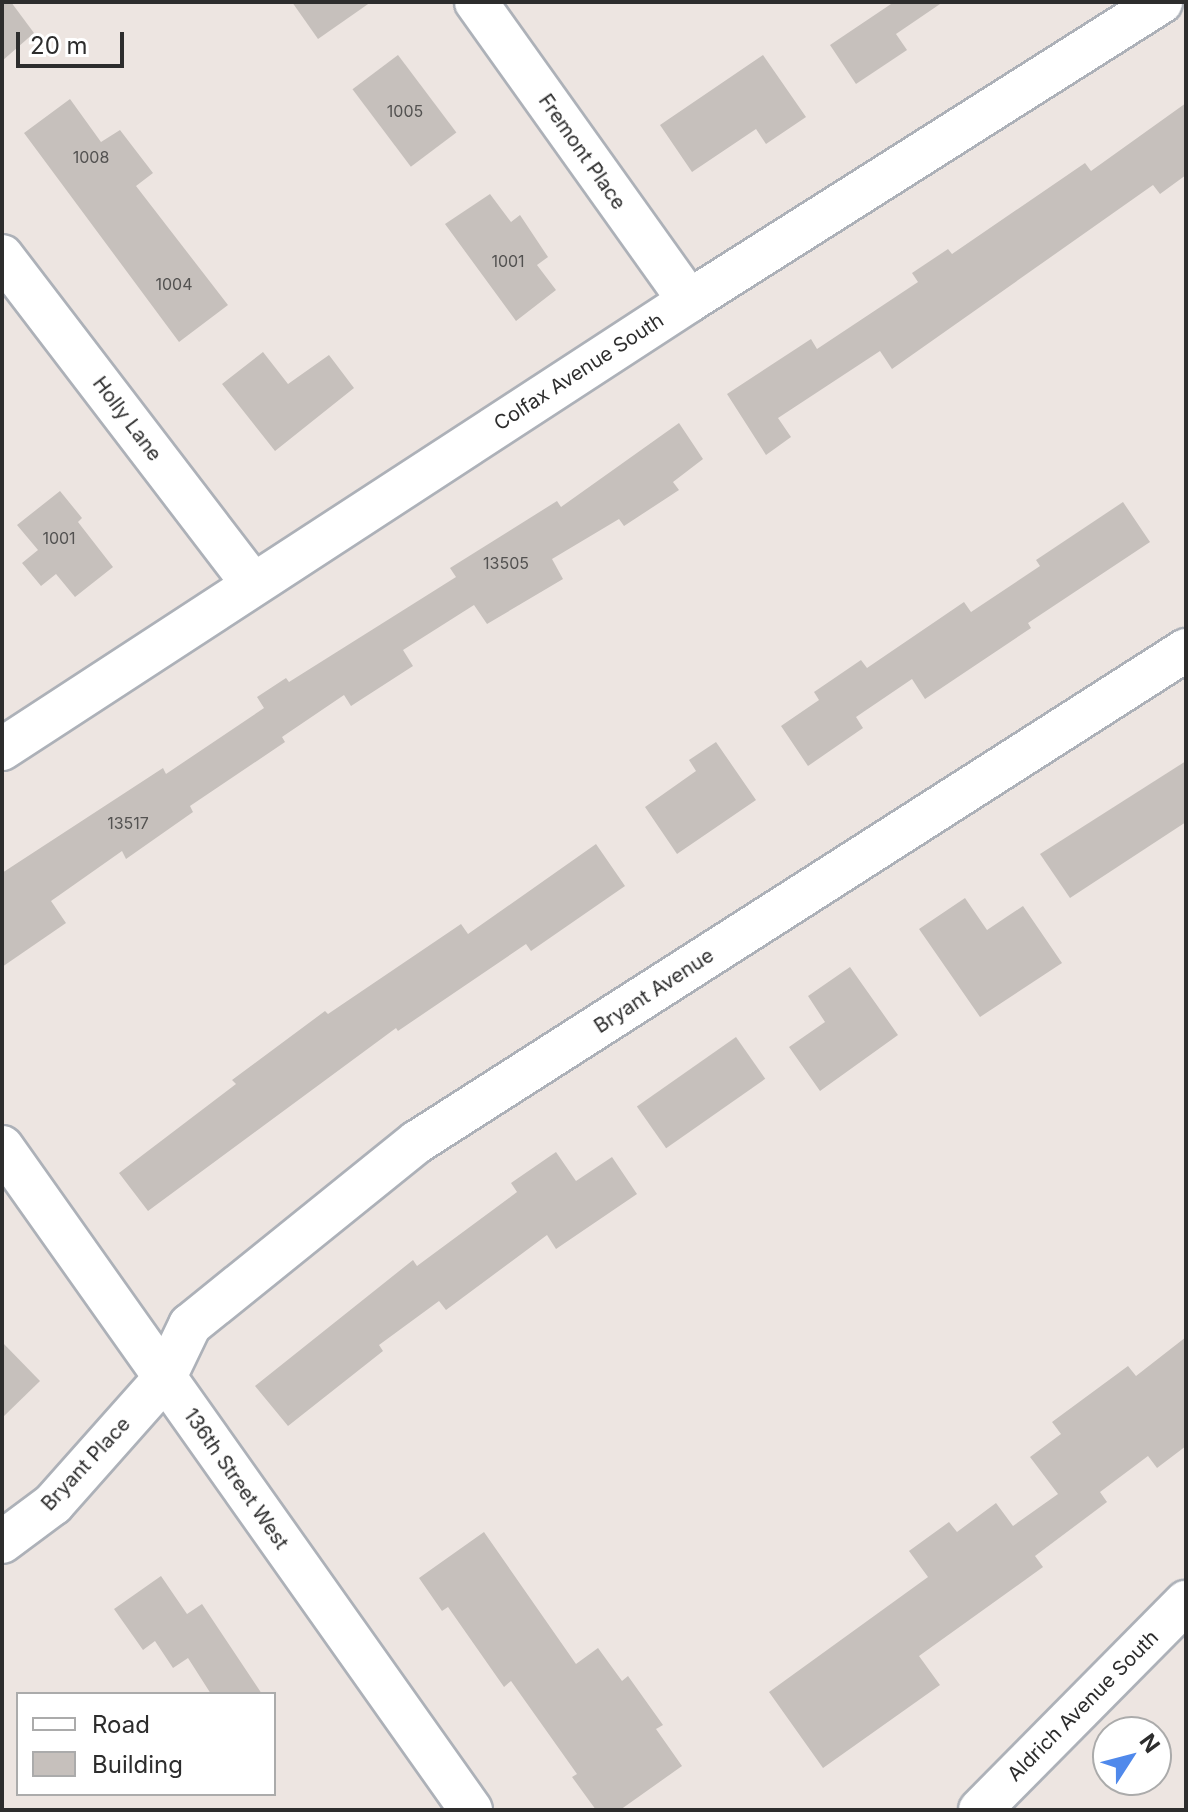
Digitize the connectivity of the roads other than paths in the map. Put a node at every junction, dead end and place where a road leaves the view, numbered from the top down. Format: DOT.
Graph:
graph roads {
  1 [pos="476,2"];
  2 [pos="1161,2"];
  3 [pos="2,256"];
  4 [pos="689,301"];
  5 [pos="252,583"];
  6 [pos="1186,650"];
  7 [pos="2,749"];
  8 [pos="2,1147"];
  9 [pos="164,1379"];
  10 [pos="2,1542"];
  11 [pos="1186,1602"];
  12 [pos="471,1810"];
  13 [pos="980,1810"];
  1 -- 4 [label="street, Fremont Place"];
  2 -- 4 [label="street, Colfax Avenue South"];
  3 -- 5 [label="street, Holly Lane"];
  4 -- 5 [label="street, Colfax Avenue South"];
  5 -- 7 [label="street, Colfax Avenue South"];
  6 -- 9 [label="street, Bryant Avenue"];
  8 -- 9 [label="street, 136th Street West"];
  9 -- 10 [label="street, Bryant Place"];
  9 -- 12 [label="street, 136th Street West"];
  11 -- 13 [label="street, Aldrich Avenue South"];
}
